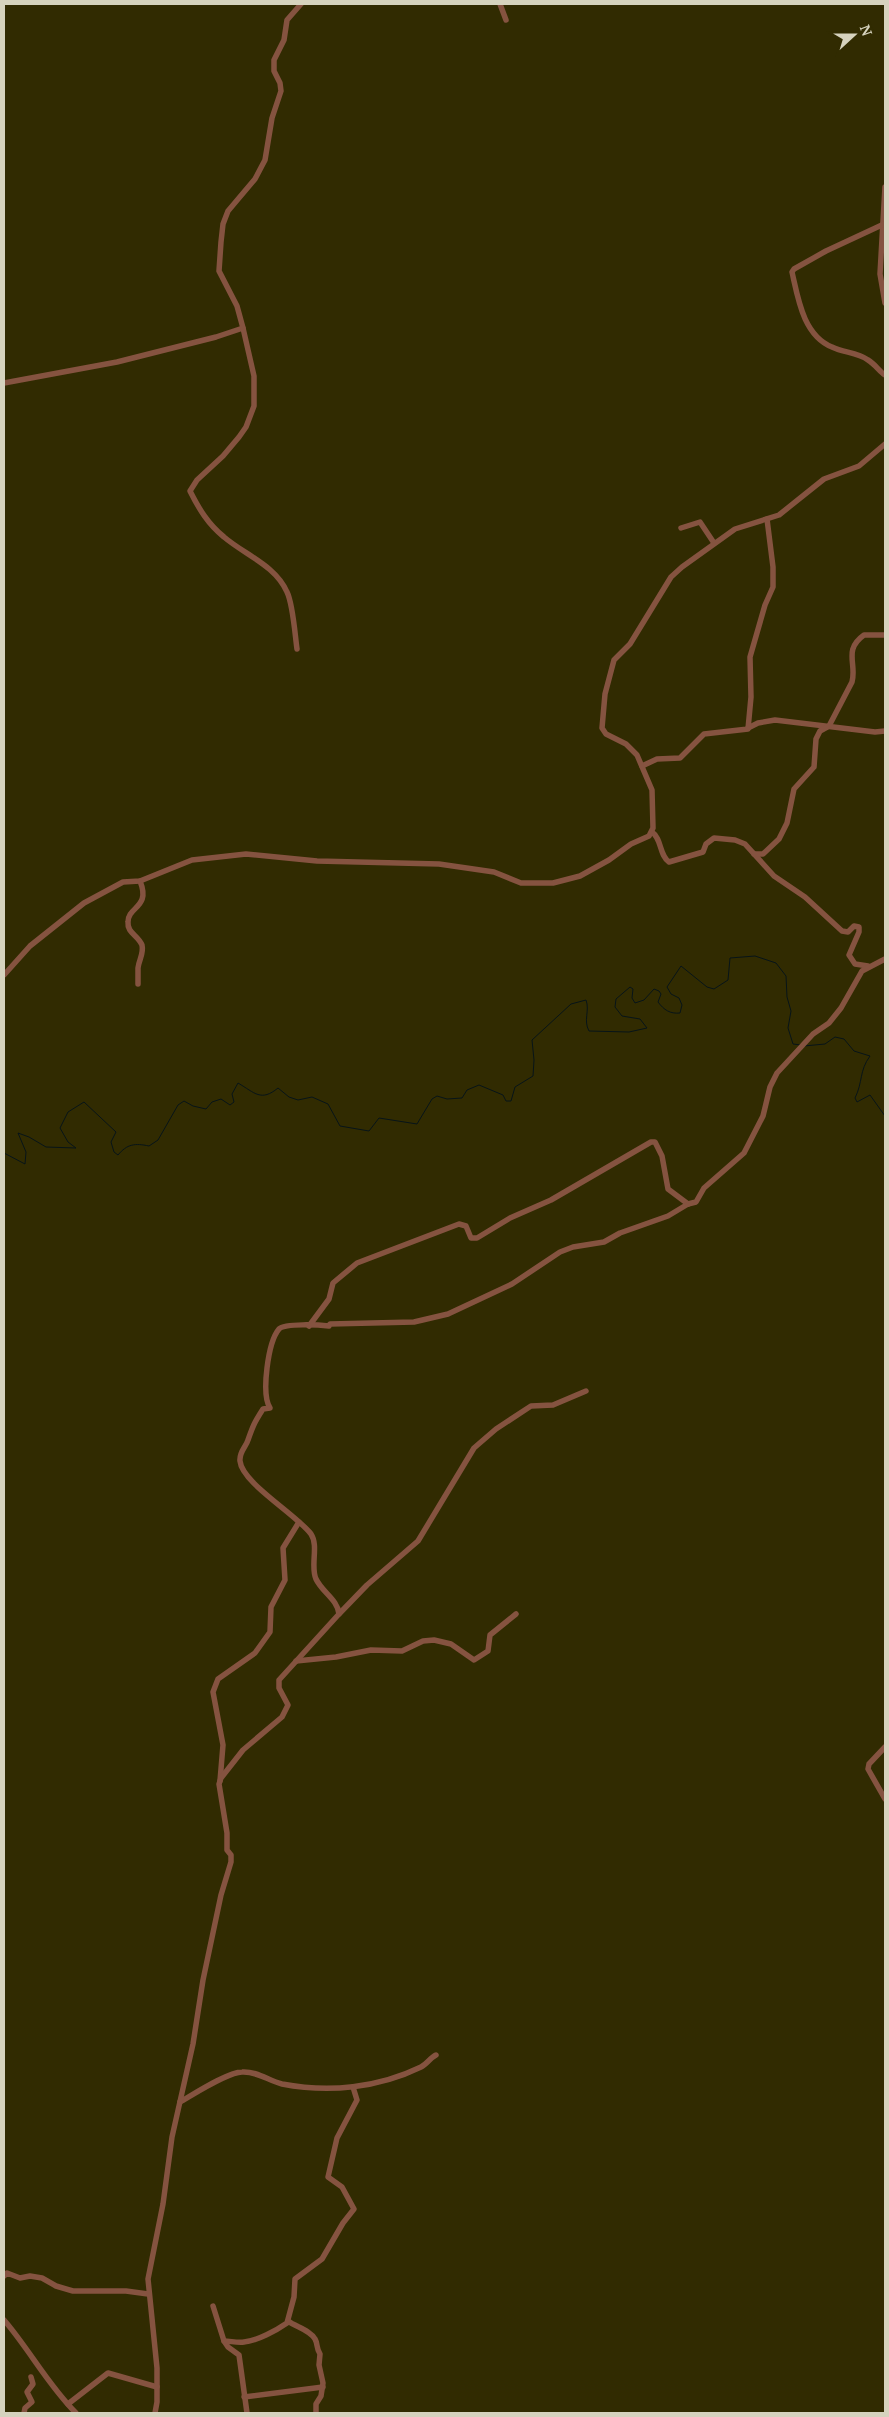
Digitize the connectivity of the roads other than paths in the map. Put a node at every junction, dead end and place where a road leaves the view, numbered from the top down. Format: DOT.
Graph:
graph roads {
  1 [pos="301,4"];
  2 [pos="500,4"];
  3 [pos="506,20"];
  4 [pos="885,187"];
  5 [pos="884,224"];
  6 [pos="885,303"];
  7 [pos="243,328"];
  8 [pos="885,375"];
  9 [pos="4,383"];
  10 [pos="885,444"];
  11 [pos="767,519"];
  12 [pos="680,528"];
  13 [pos="714,544"];
  14 [pos="885,635"];
  15 [pos="297,649"];
  16 [pos="829,726"];
  17 [pos="748,728"];
  18 [pos="885,731"];
  19 [pos="642,766"];
  20 [pos="652,832"];
  21 [pos="754,854"];
  22 [pos="764,854"];
  23 [pos="763,864"];
  24 [pos="140,881"];
  25 [pos="885,959"];
  26 [pos="868,966"];
  27 [pos="4,975"];
  28 [pos="138,984"];
  29 [pos="688,1204"];
  30 [pos="309,1326"];
  31 [pos="586,1391"];
  32 [pos="299,1522"];
  33 [pos="339,1614"];
  34 [pos="516,1614"];
  35 [pos="296,1660"];
  36 [pos="885,1747"];
  37 [pos="220,1781"];
  38 [pos="885,1800"];
  39 [pos="436,2055"];
  40 [pos="353,2088"];
  41 [pos="180,2102"];
  42 [pos="4,2276"];
  43 [pos="148,2294"];
  44 [pos="213,2306"];
  45 [pos="4,2320"];
  46 [pos="288,2321"];
  47 [pos="224,2341"];
  48 [pos="240,2341"];
  49 [pos="237,2352"];
  50 [pos="31,2377"];
  51 [pos="157,2387"];
  52 [pos="323,2387"];
  53 [pos="244,2397"];
  54 [pos="68,2404"];
  55 [pos="24,2413"];
  56 [pos="76,2413"];
  57 [pos="155,2413"];
  58 [pos="247,2413"];
  59 [pos="316,2413"];
  1 -- 7 [label="street"];
  2 -- 3 [label="street"];
  4 -- 5 [label="street"];
  5 -- 6 [label="street"];
  5 -- 8 [label="street"];
  7 -- 9 [label="street"];
  7 -- 15 [label="street"];
  10 -- 11 [label="street"];
  11 -- 13 [label="street"];
  11 -- 17 [label="street"];
  12 -- 13 [label="street"];
  13 -- 19 [label="street"];
  14 -- 16 [label="street"];
  16 -- 17 [label="street"];
  16 -- 18 [label="street"];
  16 -- 22 [label="street"];
  17 -- 19 [label="street"];
  19 -- 20 [label="street"];
  20 -- 21 [label="street"];
  20 -- 24 [label="street"];
  21 -- 22 [label="street"];
  21 -- 23 [label="street"];
  22 -- 23 [label="street"];
  23 -- 26 [label="street"];
  24 -- 27 [label="street"];
  24 -- 28 [label="street"];
  25 -- 26 [label="street"];
  26 -- 29 [label="street"];
  29 -- 30 [label="street"];
  29 -- 30 [label="street"];
  30 -- 32 [label="street"];
  31 -- 33 [label="street"];
  32 -- 33 [label="street"];
  32 -- 37 [label="street"];
  33 -- 35 [label="street"];
  34 -- 35 [label="street"];
  35 -- 37 [label="street"];
  36 -- 38 [label="street"];
  37 -- 41 [label="street"];
  39 -- 40 [label="street"];
  40 -- 41 [label="street"];
  40 -- 46 [label="street"];
  41 -- 43 [label="street"];
  42 -- 43 [label="street"];
  43 -- 51 [label="street"];
  44 -- 47 [label="street"];
  45 -- 54 [label="street"];
  46 -- 48 [label="street"];
  46 -- 52 [label="street"];
  47 -- 48 [label="street"];
  47 -- 49 [label="street"];
  48 -- 49 [label="street"];
  49 -- 53 [label="street"];
  50 -- 55 [label="street"];
  51 -- 54 [label="street"];
  51 -- 57 [label="street"];
  52 -- 53 [label="street"];
  52 -- 59 [label="street"];
  53 -- 58 [label="street"];
  54 -- 56 [label="street"];
}
